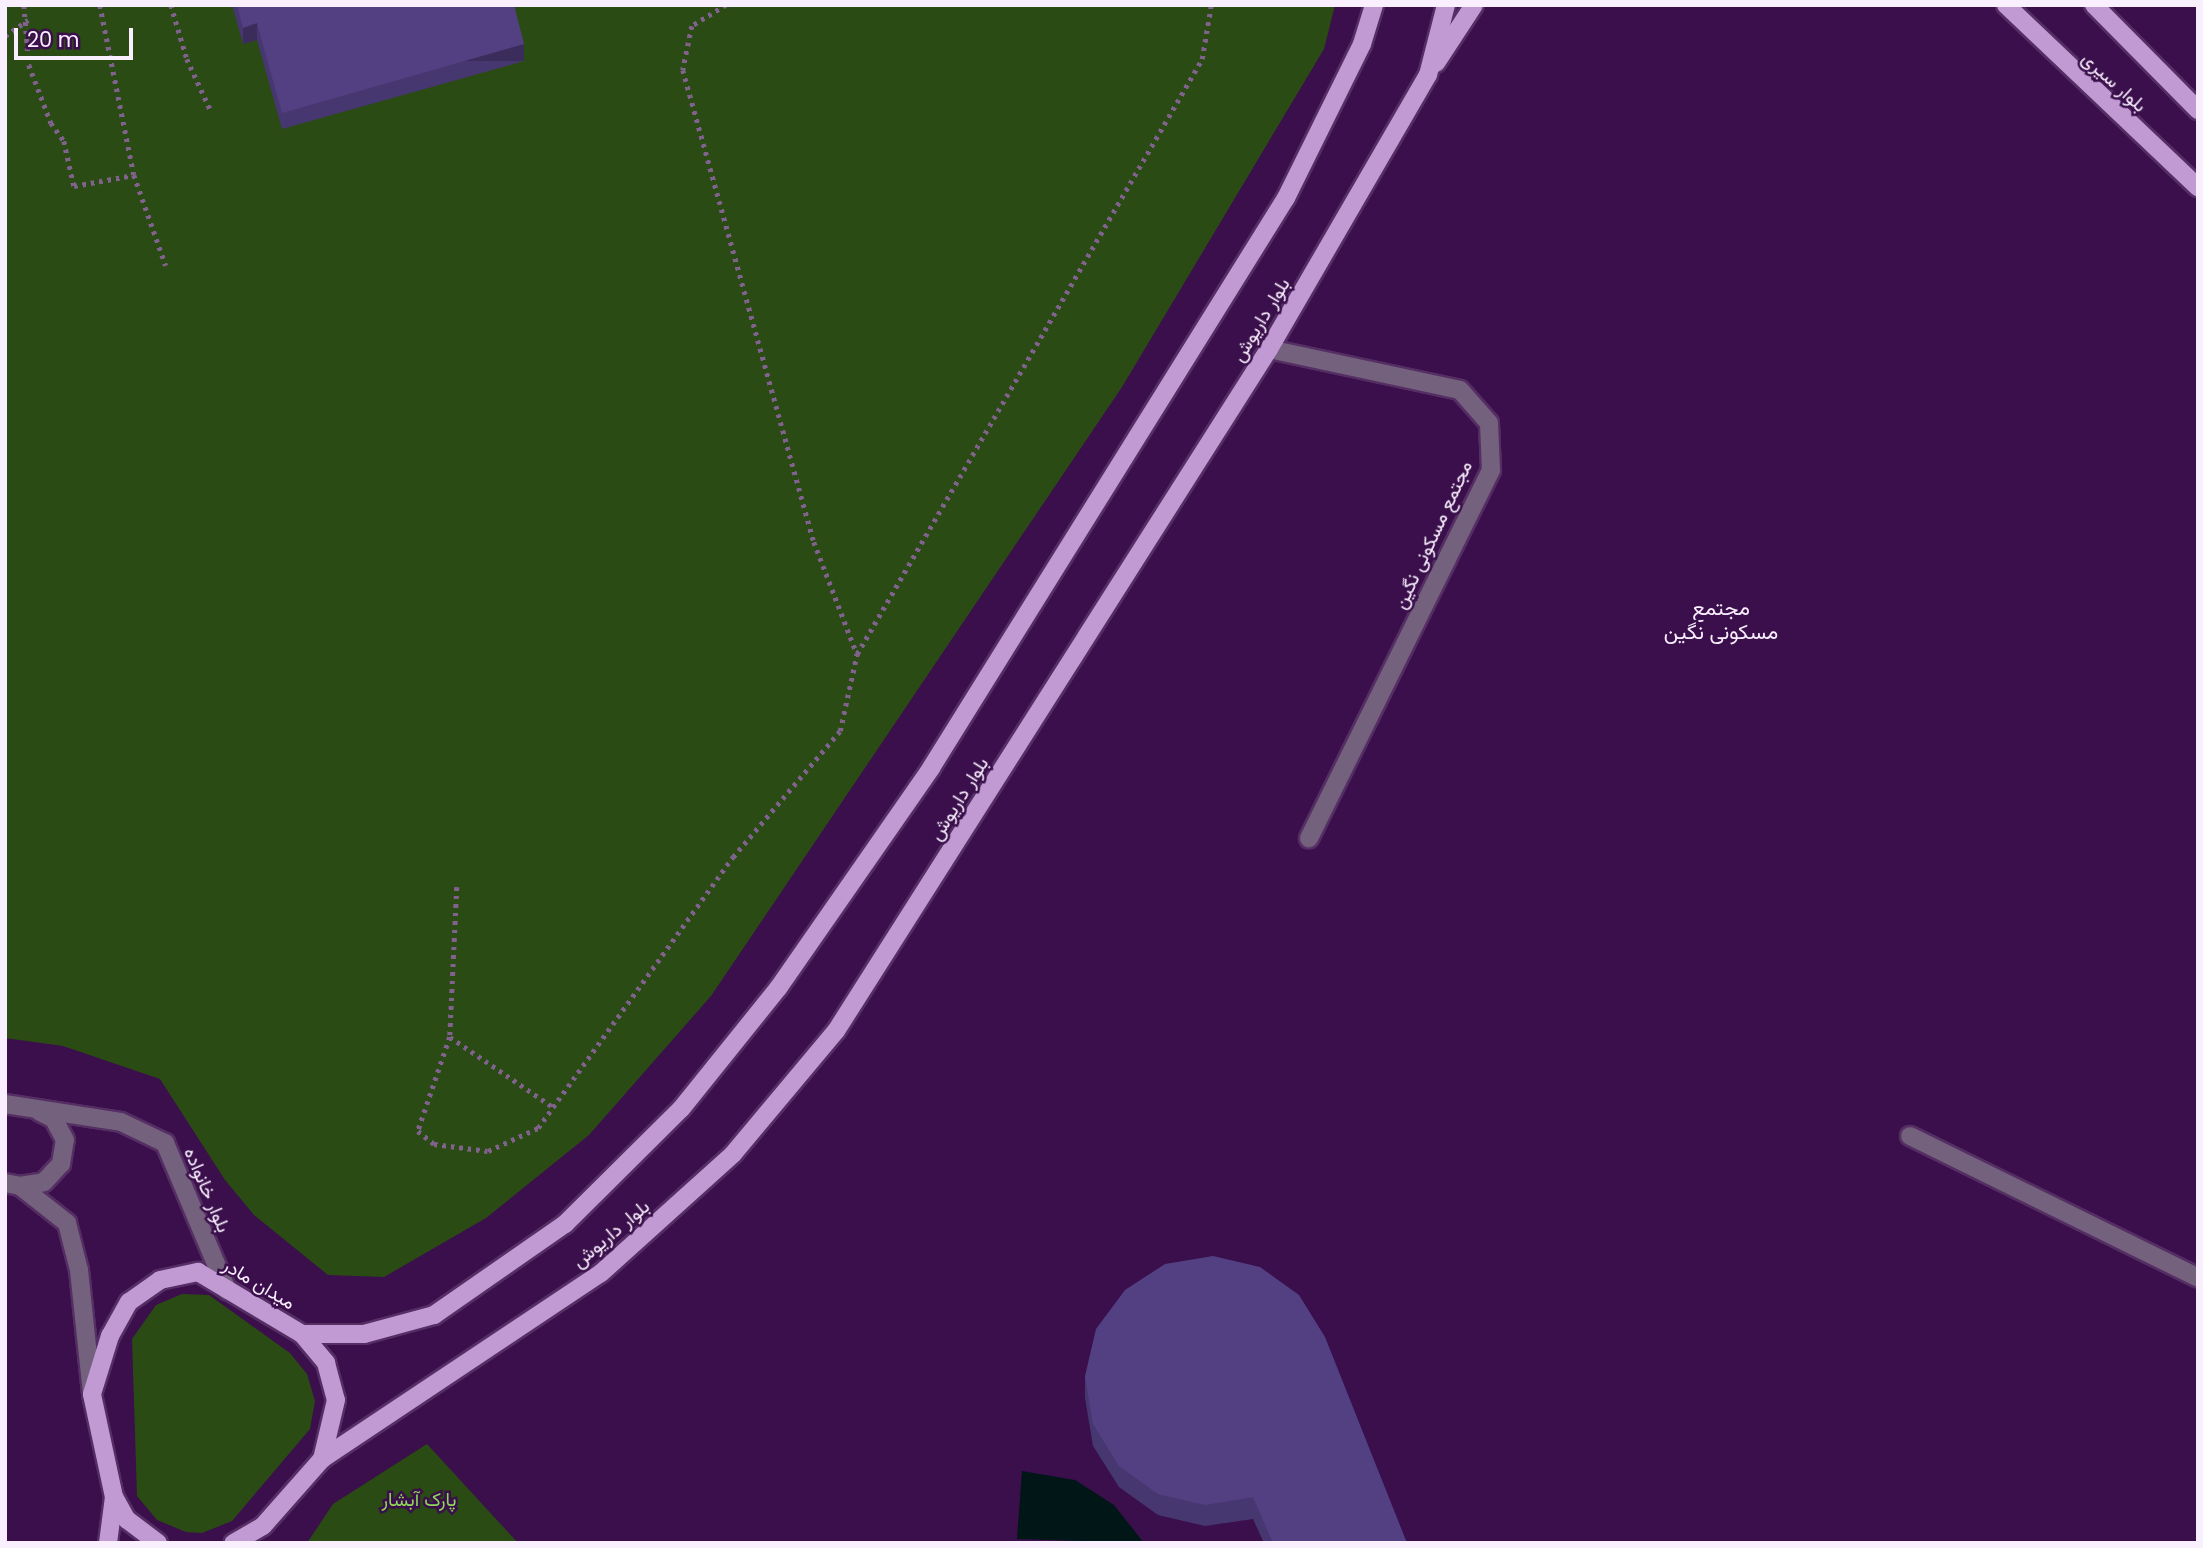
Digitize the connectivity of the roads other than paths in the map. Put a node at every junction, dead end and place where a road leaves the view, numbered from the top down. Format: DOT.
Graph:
graph roads {
  1 [pos="1374,5"];
  2 [pos="1446,5"];
  3 [pos="1474,5"];
  4 [pos="2006,5"];
  5 [pos="2094,5"];
  6 [pos="1428,75"];
  7 [pos="2198,110"];
  8 [pos="2198,187"];
  9 [pos="1269,349"];
  10 [pos="1309,838"];
  11 [pos="5,1104"];
  12 [pos="33,1108"];
  13 [pos="1910,1136"];
  14 [pos="13,1184"];
  15 [pos="2198,1278"];
  16 [pos="227,1290"];
  17 [pos="302,1334"];
  18 [pos="92,1394"];
  19 [pos="322,1459"];
  20 [pos="114,1497"];
  21 [pos="263,1526"];
  22 [pos="108,1543"];
  23 [pos="158,1543"];
  24 [pos="234,1543"];
  25 [pos="254,1543"];
  1 -- 17 [label="main road, بلوار داریوش"];
  2 -- 6 [label="main road, بلوار داریوش"];
  3 -- 6 [label="main road"];
  4 -- 8 [label="main road, بلوار سیری"];
  5 -- 7 [label="main road, بلوار سیری"];
  6 -- 9 [label="main road, بلوار داریوش"];
  9 -- 10 [label="street, مجتمع مسکونی نگین"];
  9 -- 19 [label="main road, بلوار داریوش"];
  11 -- 12 [label="street, بلوار خانواده"];
  12 -- 14 [label="street"];
  12 -- 16 [label="street, بلوار خانواده"];
  13 -- 15 [label="street"];
  14 -- 18 [label="street"];
  16 -- 17 [label="main road, میدان مادر"];
  16 -- 18 [label="main road, میدان مادر"];
  17 -- 19 [label="main road, میدان مادر"];
  18 -- 20 [label="main road"];
  19 -- 21 [label="main road, میدان مادر"];
  20 -- 22 [label="main road"];
  20 -- 23 [label="main road"];
  21 -- 24 [label="main road, میدان مادر"];
  21 -- 25 [label="main road"];
}
